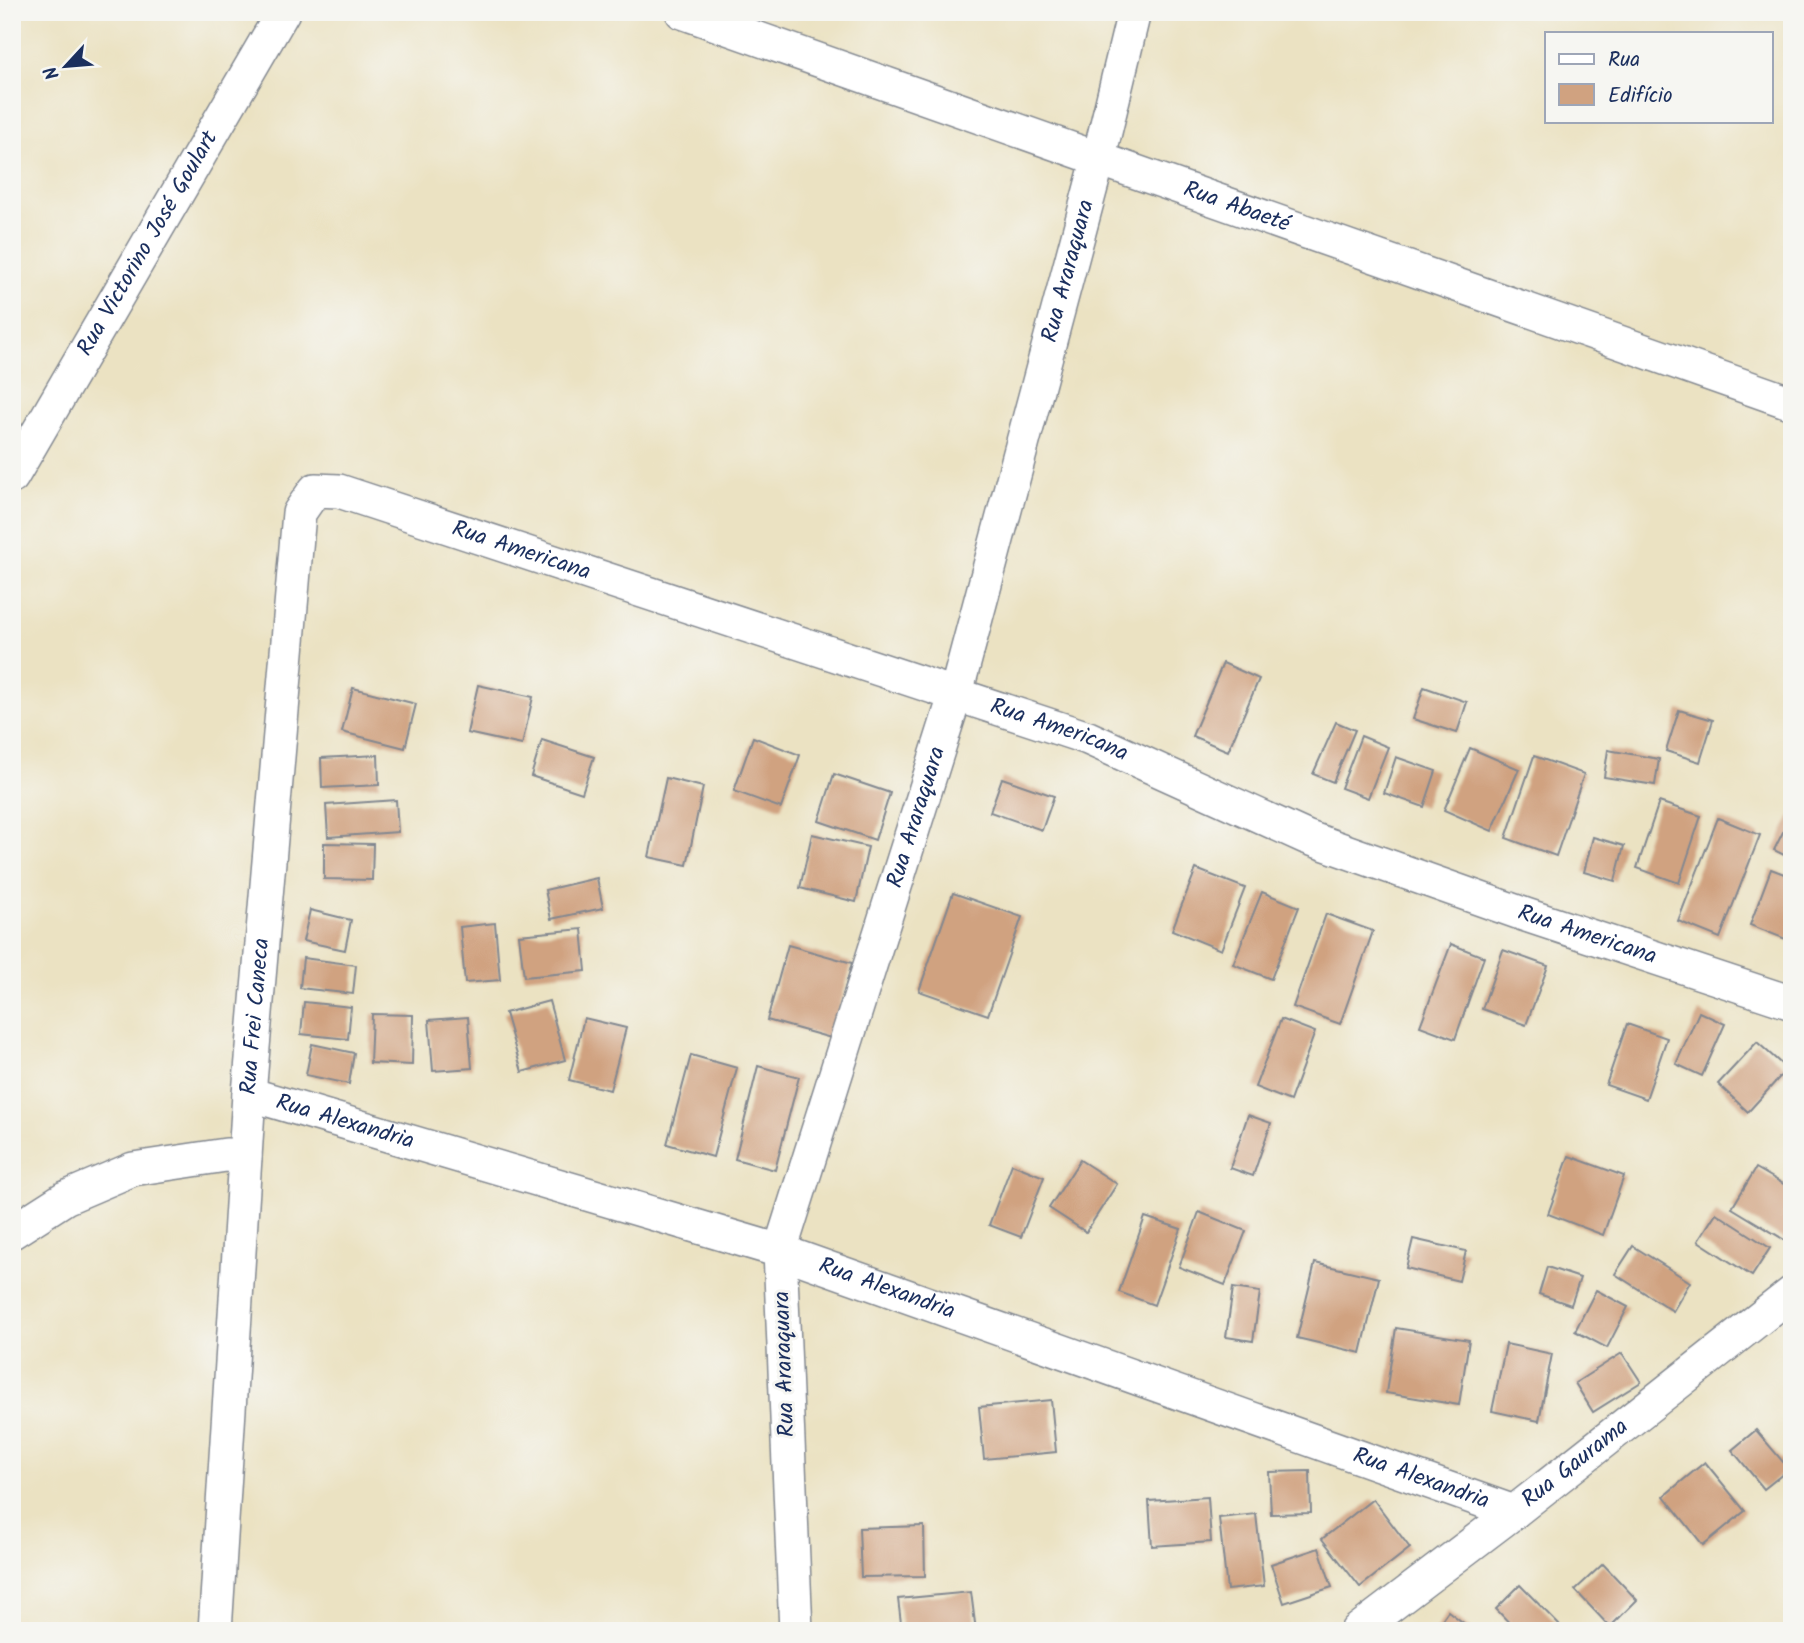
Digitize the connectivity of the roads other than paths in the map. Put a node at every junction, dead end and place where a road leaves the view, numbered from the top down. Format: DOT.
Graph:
graph roads {
  1 [pos="284,12"];
  2 [pos="682,12"];
  3 [pos="1134,12"];
  4 [pos="1099,157"];
  5 [pos="1792,403"];
  6 [pos="12,477"];
  7 [pos="315,490"];
  8 [pos="956,693"];
  9 [pos="1792,1003"];
  10 [pos="249,1094"];
  11 [pos="245,1157"];
  12 [pos="12,1232"];
  13 [pos="780,1251"];
  14 [pos="1792,1293"];
  15 [pos="1514,1512"];
  16 [pos="215,1631"];
  17 [pos="796,1631"];
  18 [pos="1357,1631"];
  1 -- 6 [label="street, Rua Victorino José Goulart"];
  2 -- 4 [label="street, Rua Abaeté"];
  3 -- 4 [label="street, Rua Araraquara"];
  4 -- 5 [label="street, Rua Abaeté"];
  4 -- 8 [label="street, Rua Araraquara"];
  7 -- 8 [label="street, Rua Americana"];
  7 -- 10 [label="street, Rua Frei Caneca"];
  8 -- 9 [label="street, Rua Americana"];
  8 -- 13 [label="street, Rua Araraquara"];
  10 -- 11 [label="street, Rua Frei Caneca"];
  10 -- 13 [label="street, Rua Alexandria"];
  11 -- 12 [label="street"];
  11 -- 16 [label="street, Rua Frei Caneca"];
  13 -- 15 [label="street, Rua Alexandria"];
  13 -- 17 [label="street, Rua Araraquara"];
  14 -- 15 [label="street, Rua Gaurama"];
  15 -- 18 [label="street, Rua Gaurama"];
}
